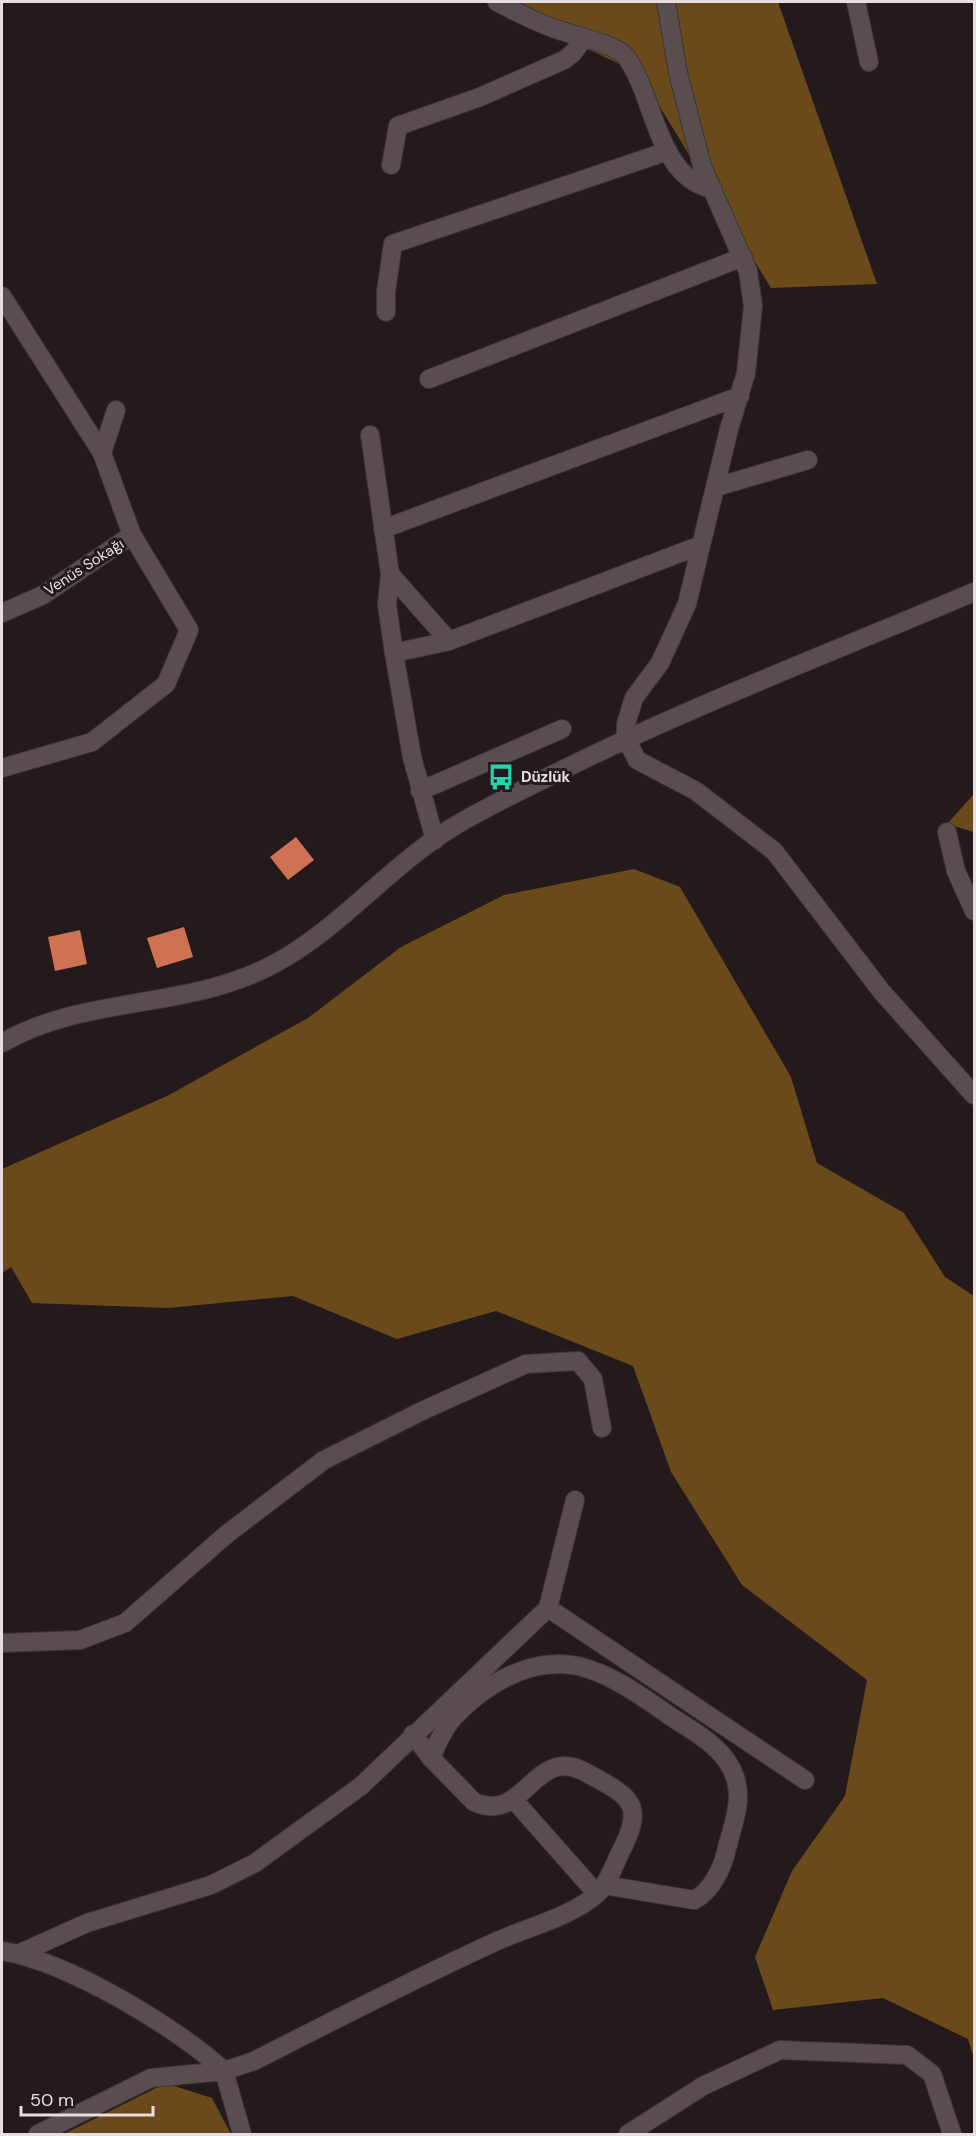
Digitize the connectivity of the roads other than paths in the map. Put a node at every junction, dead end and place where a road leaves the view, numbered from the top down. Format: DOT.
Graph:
graph roads {
  1 [pos="497,2"];
  2 [pos="666,2"];
  3 [pos="856,2"];
  4 [pos="583,39"];
  5 [pos="869,62"];
  6 [pos="668,151"];
  7 [pos="391,165"];
  8 [pos="712,189"];
  9 [pos="742,257"];
  10 [pos="2,296"];
  11 [pos="386,312"];
  12 [pos="429,379"];
  13 [pos="740,396"];
  14 [pos="116,410"];
  15 [pos="370,435"];
  16 [pos="102,453"];
  17 [pos="808,460"];
  18 [pos="717,487"];
  19 [pos="383,529"];
  20 [pos="132,536"];
  21 [pos="701,546"];
  22 [pos="390,574"];
  23 [pos="975,591"];
  24 [pos="2,613"];
  25 [pos="449,641"];
  26 [pos="394,653"];
  27 [pos="562,729"];
  28 [pos="626,738"];
  29 [pos="2,768"];
  30 [pos="420,791"];
  31 [pos="947,832"];
  32 [pos="435,840"];
  33 [pos="975,911"];
  34 [pos="2,1043"];
  35 [pos="975,1095"];
  36 [pos="602,1428"];
  37 [pos="575,1500"];
  38 [pos="548,1608"];
  39 [pos="2,1643"];
  40 [pos="413,1734"];
  41 [pos="431,1758"];
  42 [pos="805,1780"];
  43 [pos="514,1800"];
  44 [pos="600,1889"];
  45 [pos="10,1952"];
  46 [pos="224,2071"];
  47 [pos="38,2134"];
  48 [pos="242,2134"];
  49 [pos="628,2134"];
  50 [pos="952,2134"];
  1 -- 4 [label="street"];
  2 -- 8 [label="street"];
  3 -- 5 [label="street"];
  4 -- 6 [label="street"];
  4 -- 7 [label="street"];
  6 -- 8 [label="street"];
  6 -- 11 [label="street"];
  8 -- 9 [label="street"];
  9 -- 12 [label="street"];
  9 -- 13 [label="street"];
  10 -- 16 [label="street"];
  13 -- 18 [label="street"];
  13 -- 19 [label="street"];
  14 -- 16 [label="street"];
  15 -- 19 [label="street"];
  16 -- 20 [label="street"];
  17 -- 18 [label="street"];
  18 -- 21 [label="street"];
  19 -- 22 [label="street"];
  20 -- 24 [label="street, Venüs Sokağı"];
  20 -- 29 [label="street"];
  21 -- 25 [label="street"];
  21 -- 28 [label="street"];
  22 -- 25 [label="street"];
  22 -- 26 [label="street"];
  23 -- 28 [label="street"];
  25 -- 26 [label="street"];
  26 -- 30 [label="street"];
  27 -- 30 [label="street"];
  28 -- 32 [label="street"];
  28 -- 35 [label="street"];
  30 -- 32 [label="street"];
  31 -- 33 [label="street"];
  32 -- 34 [label="street"];
  36 -- 39 [label="street"];
  37 -- 38 [label="street"];
  38 -- 40 [label="street"];
  38 -- 42 [label="street"];
  40 -- 41 [label="street"];
  40 -- 45 [label="street"];
  41 -- 43 [label="street"];
  41 -- 44 [label="street"];
  43 -- 44 [label="street"];
  43 -- 44 [label="street"];
  44 -- 46 [label="street"];
  45 -- 46 [label="street"];
  46 -- 47 [label="street"];
  46 -- 48 [label="street"];
  49 -- 50 [label="street"];
}
